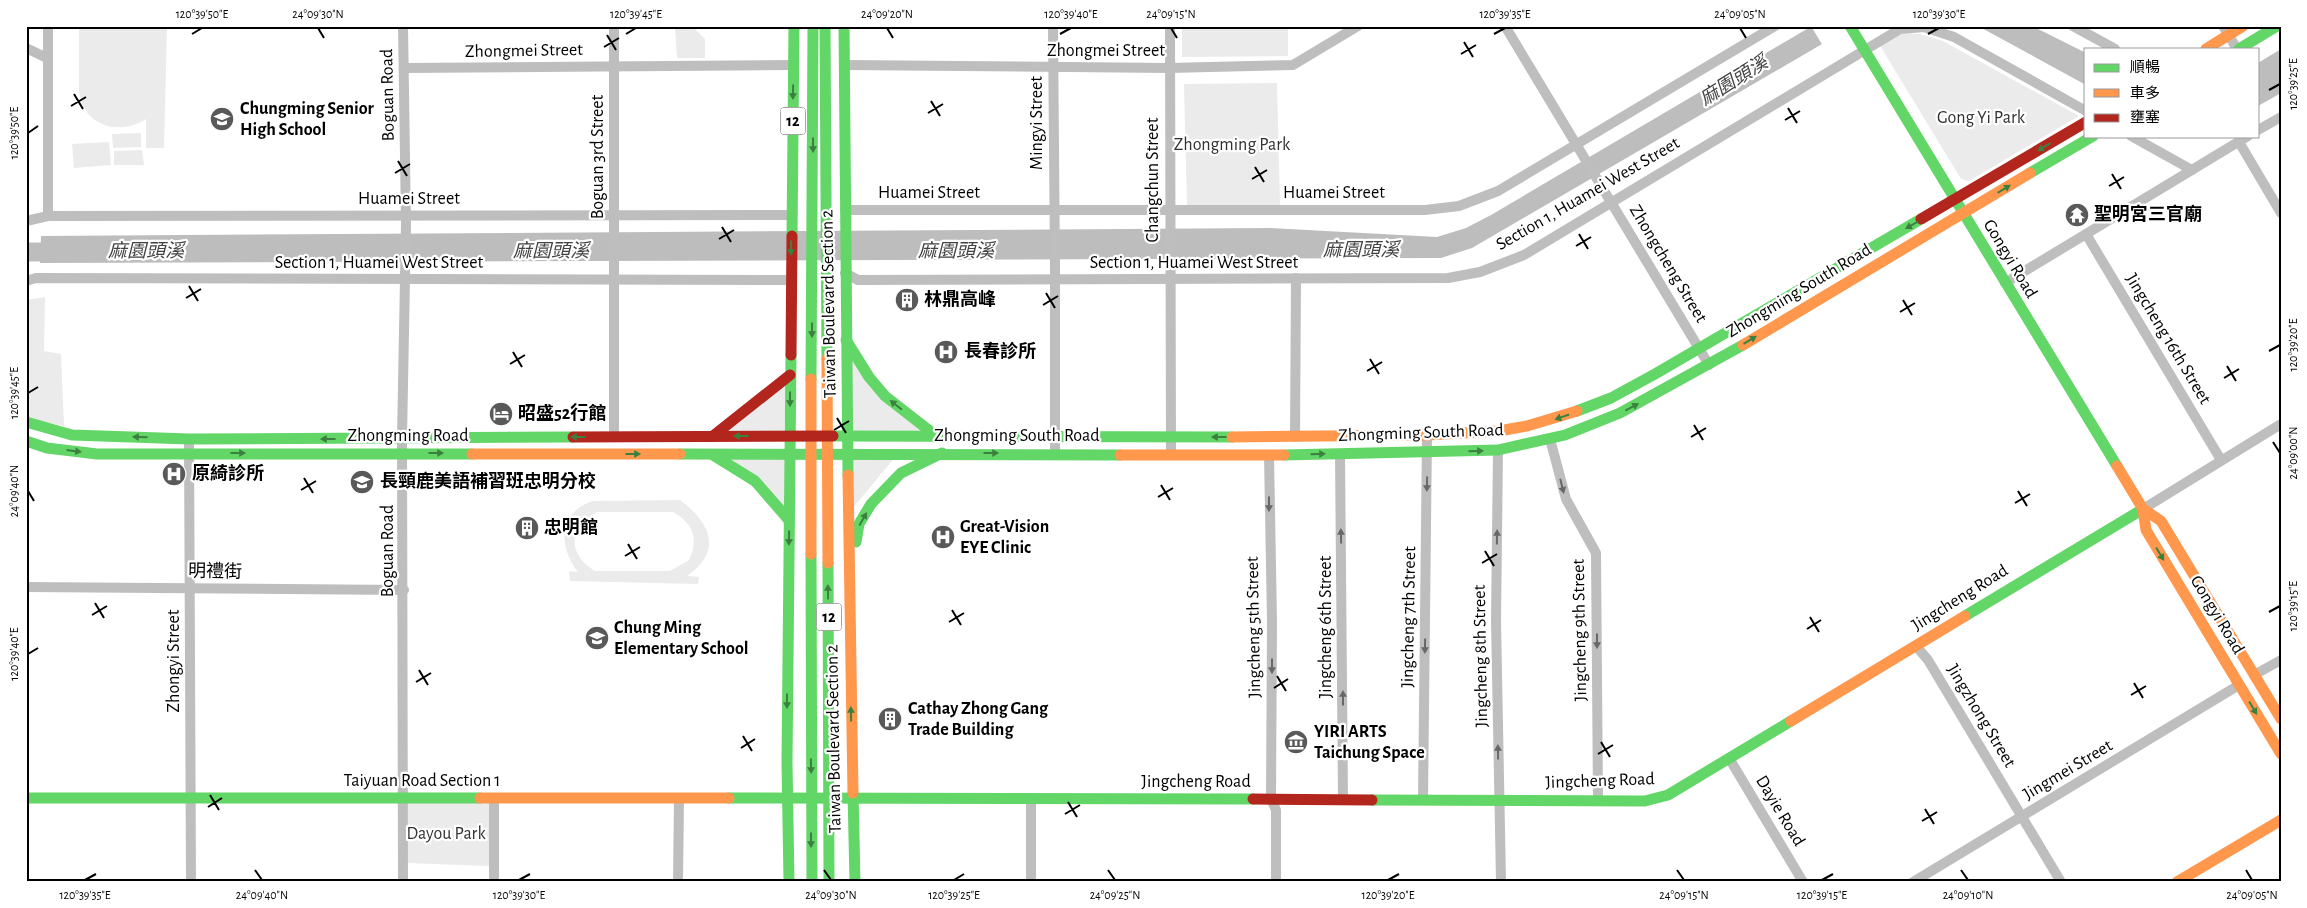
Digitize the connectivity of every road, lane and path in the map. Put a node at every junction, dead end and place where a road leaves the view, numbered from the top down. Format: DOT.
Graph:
graph roads {
  1 [pos="48,26"];
  2 [pos="404,26"];
  3 [pos="614,26"];
  4 [pos="794,26"];
  5 [pos="813,26"];
  6 [pos="824,26"];
  7 [pos="844,26"];
  8 [pos="1053,26"];
  9 [pos="1170,26"];
  10 [pos="1358,26"];
  11 [pos="1505,26"];
  12 [pos="1775,26"];
  13 [pos="1850,26"];
  14 [pos="2073,26"];
  15 [pos="2243,26"];
  16 [pos="2277,26"];
  17 [pos="2226,31"];
  18 [pos="2112,47"];
  19 [pos="26,48"];
  20 [pos="2207,48"];
  21 [pos="2237,48"];
  22 [pos="2240,48"];
  23 [pos="1864,50"];
  24 [pos="48,58"];
  25 [pos="794,65"];
  26 [pos="844,65"];
  27 [pos="614,66"];
  28 [pos="1053,66"];
  29 [pos="404,68"];
  30 [pos="1169,68"];
  31 [pos="2084,110"];
  32 [pos="2281,117"];
  33 [pos="2084,123"];
  34 [pos="2260,129"];
  35 [pos="2090,138"];
  36 [pos="2135,138"];
  37 [pos="2243,139"];
  38 [pos="1578,146"];
  39 [pos="2192,170"];
  40 [pos="1609,198"];
  41 [pos="1954,200"];
  42 [pos="845,210"];
  43 [pos="2281,213"];
  44 [pos="1054,214"];
  45 [pos="1170,214"];
  46 [pos="1962,214"];
  47 [pos="792,215"];
  48 [pos="48,216"];
  49 [pos="614,218"];
  50 [pos="406,220"];
  51 [pos="26,221"];
  52 [pos="2086,234"];
  53 [pos="845,273"];
  54 [pos="405,276"];
  55 [pos="1169,276"];
  56 [pos="614,278"];
  57 [pos="1296,278"];
  58 [pos="791,280"];
  59 [pos="1055,280"];
  60 [pos="26,281"];
  61 [pos="2005,283"];
  62 [pos="846,340"];
  63 [pos="1699,349"];
  64 [pos="1708,365"];
  65 [pos="790,375"];
  66 [pos="26,422"];
  67 [pos="2279,428"];
  68 [pos="935,435"];
  69 [pos="1427,435"];
  70 [pos="713,436"];
  71 [pos="811,436"];
  72 [pos="826,436"];
  73 [pos="848,436"];
  74 [pos="1055,436"];
  75 [pos="1170,436"];
  76 [pos="614,437"];
  77 [pos="790,437"];
  78 [pos="1295,437"];
  79 [pos="402,438"];
  80 [pos="189,439"];
  81 [pos="1550,439"];
  82 [pos="26,441"];
  83 [pos="1498,450"];
  84 [pos="1428,452"];
  85 [pos="190,453"];
  86 [pos="404,453"];
  87 [pos="942,453"];
  88 [pos="713,454"];
  89 [pos="812,454"];
  90 [pos="826,454"];
  91 [pos="849,454"];
  92 [pos="1054,454"];
  93 [pos="1170,454"];
  94 [pos="1340,454"];
  95 [pos="790,455"];
  96 [pos="1269,455"];
  97 [pos="2221,460"];
  98 [pos="2143,509"];
  99 [pos="789,520"];
  100 [pos="849,583"];
  101 [pos="26,587"];
  102 [pos="190,588"];
  103 [pos="404,590"];
  104 [pos="1916,646"];
  105 [pos="2281,660"];
  106 [pos="2254,675"];
  107 [pos="2239,685"];
  108 [pos="2281,719"];
  109 [pos="2281,754"];
  110 [pos="1729,758"];
  111 [pos="26,798"];
  112 [pos="190,798"];
  113 [pos="404,798"];
  114 [pos="494,798"];
  115 [pos="678,798"];
  116 [pos="788,798"];
  117 [pos="819,798"];
  118 [pos="853,798"];
  119 [pos="1031,798"];
  120 [pos="1271,800"];
  121 [pos="1343,800"];
  122 [pos="1423,800"];
  123 [pos="1598,800"];
  124 [pos="1499,801"];
  125 [pos="2022,816"];
  126 [pos="2281,820"];
  127 [pos="191,882"];
  128 [pos="403,882"];
  129 [pos="494,882"];
  130 [pos="678,882"];
  131 [pos="789,882"];
  132 [pos="812,882"];
  133 [pos="829,882"];
  134 [pos="855,882"];
  135 [pos="1031,882"];
  136 [pos="1276,882"];
  137 [pos="1501,882"];
  138 [pos="1803,882"];
  139 [pos="1913,882"];
  140 [pos="2061,882"];
  141 [pos="2177,882"];
  1 -- 24 [label="street"];
  2 -- 29 [label="street, Boguan Road"];
  3 -- 27 [label="street, Boguan 3rd Street"];
  4 -- 25 [label="main road, Taiwan Boulevard Section 2 / 12"];
  5 -- 71 [label="main road, Taiwan Boulevard Section 2 / 12, one-way"];
  6 -- 72 [label="main road, Taiwan Boulevard Section 2 / 12"];
  7 -- 26 [label="main road, Taiwan Boulevard Section 2 / 12"];
  8 -- 28 [label="street, Mingyi Street"];
  9 -- 30 [label="street, Changchun Street"];
  10 -- 30 [label="street, Zhongmei Street"];
  11 -- 38 [label="street, Zhongcheng Street"];
  12 -- 38 [label="street, Huamei Street"];
  13 -- 23 [label="main road, Gongyi Road"];
  14 -- 18 [label="street"];
  15 -- 17 [label="main road"];
  16 -- 22 [label="main road"];
  17 -- 20 [label="main road"];
  17 -- 21 [label="street"];
  19 -- 24 [label="street"];
  23 -- 31 [label="street, Section 1, Huamei West Street"];
  23 -- 40 [label="street, Section 1, Huamei West Street"];
  23 -- 41 [label="main road, Gongyi Road"];
  24 -- 48 [label="street"];
  25 -- 27 [label="street, Zhongmei Street"];
  25 -- 47 [label="main road, Taiwan Boulevard Section 2 / 12, one-way"];
  26 -- 28 [label="street, Zhongmei Street"];
  26 -- 42 [label="main road, Taiwan Boulevard Section 2 / 12"];
  27 -- 29 [label="street, Zhongmei Street"];
  27 -- 49 [label="street, Boguan 3rd Street"];
  28 -- 30 [label="street, Zhongmei Street"];
  28 -- 44 [label="street, Mingyi Street"];
  29 -- 50 [label="street, Boguan Road"];
  30 -- 45 [label="street, Changchun Street"];
  32 -- 34 [label="street"];
  33 -- 41 [label="main road, Zhongming South Road, one-way"];
  46 -- 35 [label="main road, Zhongming South Road, one-way"];
  36 -- 39 [label="street"];
  37 -- 39 [label="street"];
  37 -- 43 [label="street"];
  38 -- 40 [label="street, Zhongcheng Street"];
  38 -- 45 [label="street, Huamei Street"];
  39 -- 52 [label="street"];
  40 -- 57 [label="street, Section 1, Huamei West Street"];
  40 -- 63 [label="street, Zhongcheng Street"];
  41 -- 46 [label="main road, Gongyi Road"];
  41 -- 63 [label="main road, Zhongming South Road, one-way"];
  42 -- 44 [label="street, Huamei Street"];
  42 -- 53 [label="main road, Taiwan Boulevard Section 2 / 12"];
  44 -- 45 [label="street, Huamei Street"];
  44 -- 59 [label="street, Mingyi Street"];
  45 -- 55 [label="street, Changchun Street"];
  46 -- 61 [label="main road, Gongyi Road"];
  64 -- 46 [label="main road, Zhongming South Road, one-way"];
  47 -- 49 [label="street, Huamei Street"];
  47 -- 58 [label="main road, Taiwan Boulevard Section 2 / 12, one-way"];
  48 -- 50 [label="street, Huamei Street"];
  48 -- 51 [label="street, Huamei Street"];
  49 -- 50 [label="street, Huamei Street"];
  49 -- 56 [label="street, Boguan 3rd Street"];
  50 -- 54 [label="street, Boguan Road"];
  52 -- 61 [label="street"];
  52 -- 97 [label="street, Jingcheng 16th Street"];
  53 -- 59 [label="street, Section 1, Huamei West Street"];
  53 -- 62 [label="main road, Taiwan Boulevard Section 2 / 12"];
  54 -- 56 [label="street, Section 1, Huamei West Street"];
  54 -- 60 [label="street, Section 1, Huamei West Street"];
  54 -- 79 [label="street, Boguan Road"];
  55 -- 57 [label="street, Section 1, Huamei West Street"];
  55 -- 59 [label="street, Section 1, Huamei West Street"];
  55 -- 75 [label="street, Changchun Street"];
  56 -- 58 [label="street, Section 1, Huamei West Street"];
  56 -- 76 [label="street, Boguan 3rd Street"];
  57 -- 78 [label="street"];
  58 -- 65 [label="main road, Taiwan Boulevard Section 2 / 12"];
  59 -- 74 [label="street"];
  61 -- 98 [label="main road, Gongyi Road"];
  68 -- 62 [label="main road, one-way"];
  62 -- 73 [label="main road, Taiwan Boulevard Section 2 / 12"];
  63 -- 64 [label="street, Zhongcheng Street"];
  63 -- 69 [label="main road, Zhongming South Road, one-way"];
  81 -- 64 [label="main road, Zhongming South Road, one-way"];
  65 -- 70 [label="main road"];
  65 -- 77 [label="main road, Taiwan Boulevard Section 2 / 12, one-way"];
  80 -- 66 [label="main road, Zhongming Road, one-way"];
  67 -- 97 [label="street, Jingcheng Road"];
  68 -- 73 [label="main road, Zhongming South Road"];
  68 -- 74 [label="main road, Zhongming South Road"];
  69 -- 78 [label="main road, Zhongming South Road"];
  69 -- 84 [label="street, Jingcheng 7th Street"];
  70 -- 76 [label="main road, Zhongming Road"];
  77 -- 70 [label="main road, Zhongming Road, one-way"];
  71 -- 72 [label="main road, Zhongming South Road"];
  71 -- 77 [label="main road, Zhongming South Road"];
  71 -- 89 [label="main road, Taiwan Boulevard Section 2 / 12"];
  72 -- 73 [label="main road, Zhongming South Road"];
  72 -- 90 [label="main road, Taiwan Boulevard Section 2 / 12"];
  73 -- 91 [label="main road, Taiwan Boulevard Section 2 / 12"];
  74 -- 75 [label="main road, Zhongming South Road"];
  74 -- 92 [label="street"];
  78 -- 75 [label="main road, Zhongming South Road, one-way"];
  75 -- 93 [label="street, Changchun Street"];
  76 -- 79 [label="main road, Zhongming Road, one-way"];
  77 -- 95 [label="main road, Taiwan Boulevard Section 2 / 12"];
  79 -- 80 [label="main road, Zhongming Road, one-way"];
  79 -- 86 [label="street, Boguan Road"];
  80 -- 85 [label="street, Zhongyi Street"];
  81 -- 83 [label="main road, Zhongming South Road"];
  81 -- 123 [label="street, Jingcheng 9th Street, one-way"];
  82 -- 85 [label="main road, Zhongming Road, one-way"];
  84 -- 83 [label="main road, Zhongming South Road, one-way"];
  124 -- 83 [label="street, Jingcheng 8th Street, one-way"];
  84 -- 94 [label="main road, Zhongming South Road"];
  84 -- 122 [label="street, Jingcheng 7th Street, one-way"];
  85 -- 86 [label="main road, Zhongming Road, one-way"];
  85 -- 102 [label="street, Zhongyi Street"];
  86 -- 88 [label="main road, Zhongming Road, one-way"];
  86 -- 103 [label="street, Boguan Road"];
  87 -- 91 [label="main road, Zhongming South Road"];
  87 -- 92 [label="main road, Zhongming South Road, one-way"];
  100 -- 87 [label="main road, one-way"];
  88 -- 95 [label="main road, Zhongming Road"];
  88 -- 99 [label="main road"];
  89 -- 90 [label="main road, Zhongming South Road"];
  89 -- 95 [label="main road, Zhongming South Road"];
  89 -- 117 [label="main road, Taiwan Boulevard Section 2 / 12, one-way"];
  90 -- 91 [label="main road, Zhongming South Road"];
  117 -- 90 [label="main road, Taiwan Boulevard Section 2 / 12, one-way"];
  91 -- 100 [label="main road, Taiwan Boulevard Section 2 / 12"];
  92 -- 93 [label="main road, Zhongming South Road"];
  93 -- 96 [label="main road, Zhongming South Road"];
  96 -- 94 [label="main road, Zhongming South Road, one-way"];
  121 -- 94 [label="street, Jingcheng 6th Street, one-way"];
  95 -- 99 [label="main road, Taiwan Boulevard Section 2 / 12"];
  96 -- 120 [label="street, Jingcheng 5th Street, one-way"];
  97 -- 98 [label="street, Jingcheng Road"];
  98 -- 104 [label="main road, Jingcheng Road"];
  98 -- 106 [label="main road, Gongyi Road"];
  98 -- 107 [label="main road, Gongyi Road, one-way"];
  99 -- 116 [label="main road, Taiwan Boulevard Section 2 / 12, one-way"];
  118 -- 100 [label="main road, Taiwan Boulevard Section 2 / 12, one-way"];
  101 -- 102 [label="street, 明禮街"];
  102 -- 103 [label="street, 明禮街"];
  102 -- 112 [label="street, Zhongyi Street"];
  103 -- 113 [label="street, Boguan Road"];
  104 -- 110 [label="main road, Jingcheng Road"];
  104 -- 125 [label="street, Jingzhong Street"];
  105 -- 106 [label="street"];
  106 -- 107 [label="main road"];
  106 -- 108 [label="main road, Gongyi Road"];
  107 -- 109 [label="main road, Gongyi Road, one-way"];
  107 -- 125 [label="street, Jingmei Street"];
  110 -- 123 [label="main road, Jingcheng Road"];
  110 -- 138 [label="street, Dayie Road"];
  111 -- 112 [label="main road, Taiyuan Road Section 1"];
  112 -- 113 [label="main road, Taiyuan Road Section 1"];
  112 -- 127 [label="street, Zhongyi Street"];
  113 -- 114 [label="main road, Taiyuan Road Section 1"];
  113 -- 128 [label="street, Boguan Road"];
  114 -- 115 [label="main road, Taiyuan Road Section 1"];
  114 -- 129 [label="street"];
  115 -- 116 [label="main road, Taiyuan Road Section 1"];
  115 -- 130 [label="street"];
  116 -- 117 [label="main road, Taiyuan Road Section 1"];
  116 -- 131 [label="main road, Taiwan Boulevard Section 2 / 12"];
  117 -- 118 [label="main road, Jingcheng Road"];
  117 -- 132 [label="main road, Taiwan Boulevard Section 2 / 12, one-way"];
  117 -- 133 [label="main road, Taiwan Boulevard Section 2 / 12"];
  118 -- 119 [label="main road, Jingcheng Road"];
  118 -- 134 [label="main road, Taiwan Boulevard Section 2 / 12"];
  119 -- 120 [label="main road, Jingcheng Road"];
  119 -- 135 [label="street"];
  120 -- 121 [label="main road, Jingcheng Road"];
  120 -- 136 [label="street, Jingcheng 5th Street"];
  121 -- 122 [label="main road, Jingcheng Road"];
  122 -- 124 [label="main road, Jingcheng Road"];
  123 -- 124 [label="main road, Jingcheng Road"];
  124 -- 137 [label="street, Jingcheng 8th Street"];
  125 -- 139 [label="street, Jingmei Street"];
  125 -- 140 [label="street, Jingzhong Street"];
  126 -- 141 [label="main road"];
}
